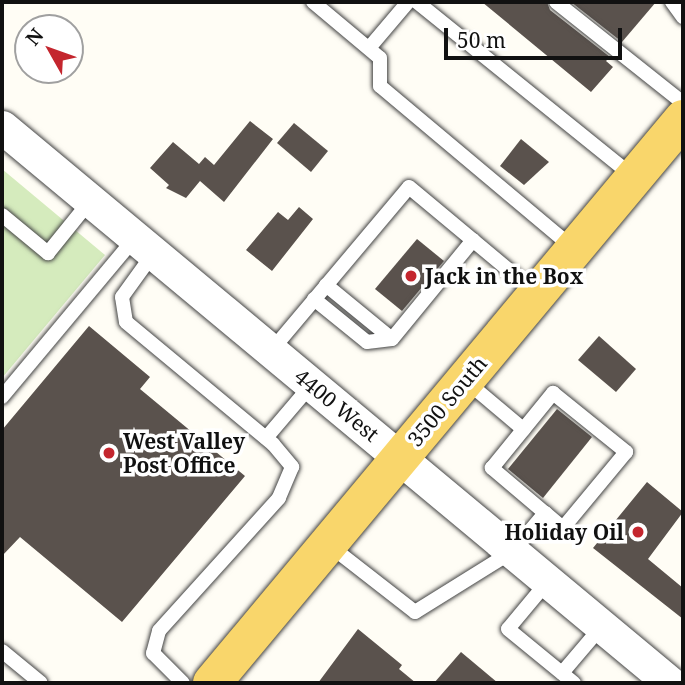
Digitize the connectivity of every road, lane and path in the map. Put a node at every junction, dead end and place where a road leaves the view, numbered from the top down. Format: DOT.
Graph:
graph roads {
  1 [pos="313,2"];
  2 [pos="408,2"];
  3 [pos="417,2"];
  4 [pos="555,2"];
  5 [pos="672,2"];
  6 [pos="683,17"];
  7 [pos="369,48"];
  8 [pos="683,103"];
  9 [pos="683,119"];
  10 [pos="2,127"];
  11 [pos="634,177"];
  12 [pos="90,201"];
  13 [pos="2,215"];
  14 [pos="473,240"];
  15 [pos="144,246"];
  16 [pos="574,249"];
  17 [pos="327,285"];
  18 [pos="537,294"];
  19 [pos="314,299"];
  20 [pos="392,339"];
  21 [pos="271,351"];
  22 [pos="465,380"];
  23 [pos="312,384"];
  24 [pos="2,397"];
  25 [pos="523,429"];
  26 [pos="266,438"];
  27 [pos="400,457"];
  28 [pos="545,513"];
  29 [pos="328,544"];
  30 [pos="513,551"];
  31 [pos="548,581"];
  32 [pos="601,626"];
  33 [pos="2,651"];
  34 [pos="562,673"];
  35 [pos="41,683"];
  36 [pos="183,683"];
  37 [pos="212,683"];
  38 [pos="574,683"];
  39 [pos="670,683"];
  1 -- 7 [label="lane"];
  2 -- 7 [label="lane"];
  3 -- 11 [label="lane"];
  4 -- 8 [label="lane"];
  5 -- 6 [label="lane"];
  7 -- 16 [label="lane"];
  9 -- 11 [label="main road, 3500 South"];
  10 -- 12 [label="street, 4400 West"];
  11 -- 16 [label="main road, 3500 South"];
  12 -- 13 [label="lane"];
  12 -- 15 [label="street, 4400 West"];
  14 -- 17 [label="lane"];
  14 -- 18 [label="lane"];
  14 -- 20 [label="lane"];
  15 -- 21 [label="street, 4400 West"];
  15 -- 24 [label="lane"];
  15 -- 26 [label="lane"];
  16 -- 18 [label="main road, 3500 South"];
  17 -- 19 [label="lane"];
  17 -- 20 [label="lane"];
  18 -- 22 [label="main road, 3500 South"];
  19 -- 20 [label="lane"];
  19 -- 21 [label="lane"];
  21 -- 23 [label="street, 4400 West"];
  22 -- 25 [label="lane"];
  22 -- 27 [label="main road, 3500 South"];
  23 -- 26 [label="lane"];
  23 -- 27 [label="street, 4400 West"];
  25 -- 28 [label="lane"];
  25 -- 28 [label="lane"];
  26 -- 36 [label="lane"];
  27 -- 29 [label="main road, 3500 South"];
  27 -- 30 [label="street, 4400 West"];
  28 -- 30 [label="lane"];
  29 -- 30 [label="lane"];
  29 -- 37 [label="main road, 3500 South"];
  30 -- 31 [label="street, 4400 West"];
  31 -- 32 [label="street, 4400 West"];
  31 -- 34 [label="lane"];
  32 -- 34 [label="lane"];
  32 -- 39 [label="street, 4400 West"];
  33 -- 35 [label="lane"];
  34 -- 38 [label="lane"];
}
